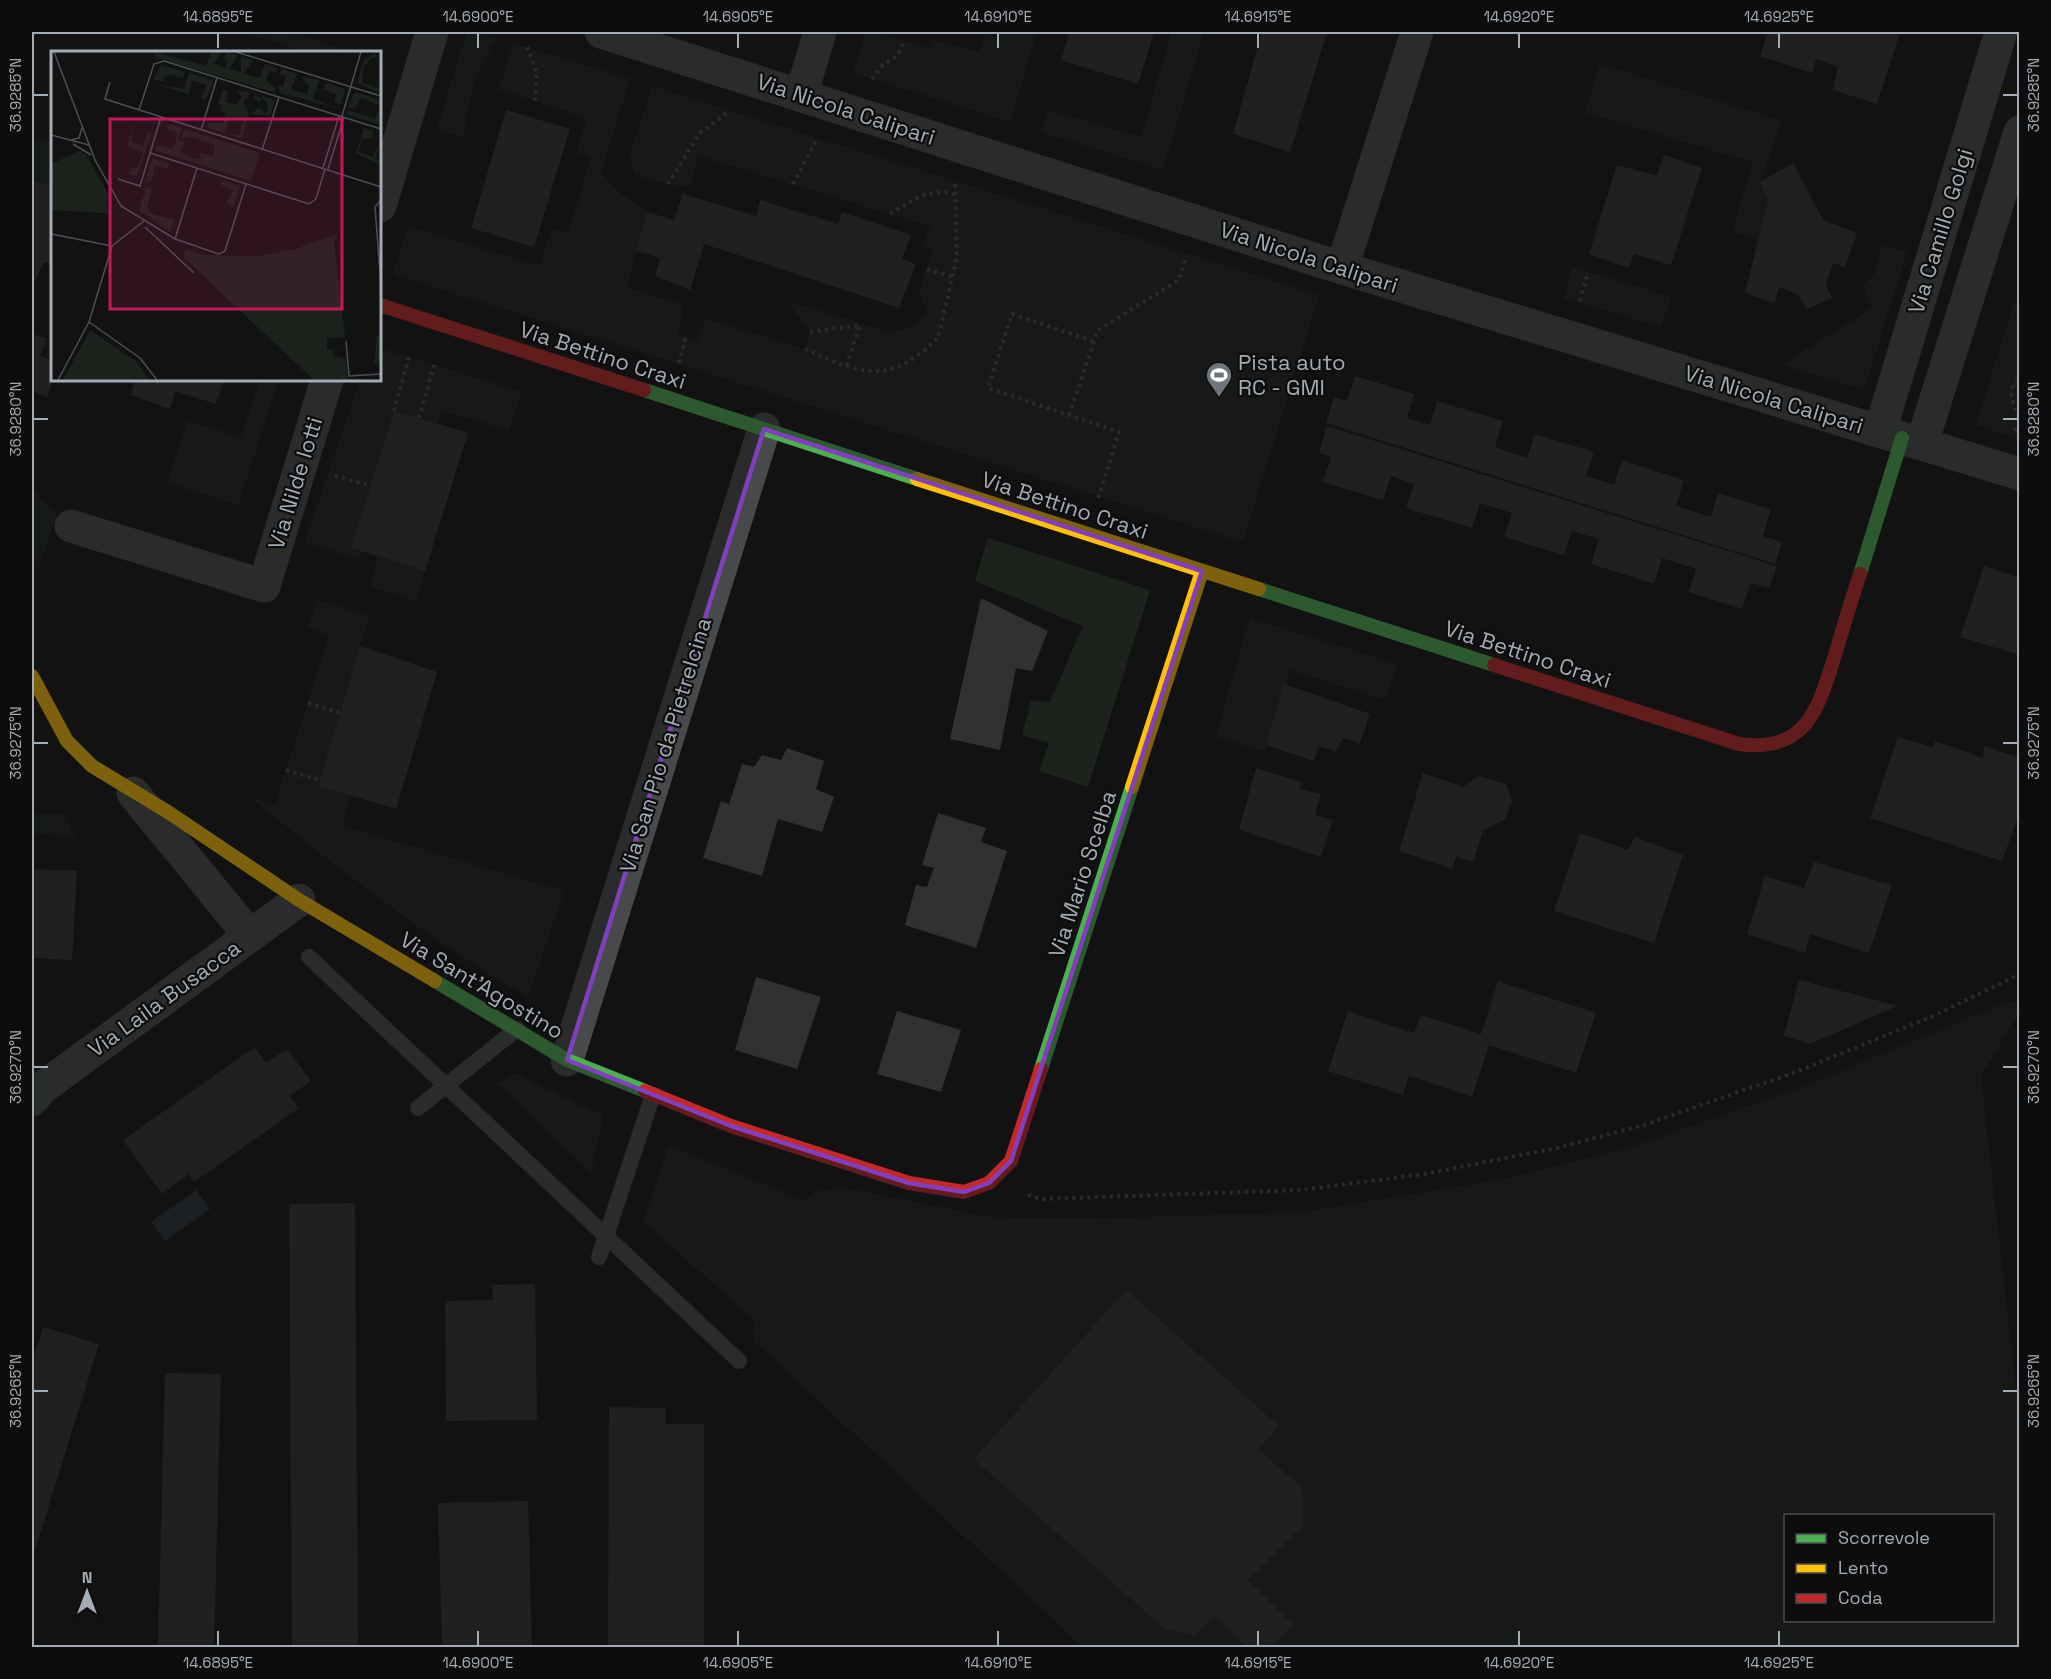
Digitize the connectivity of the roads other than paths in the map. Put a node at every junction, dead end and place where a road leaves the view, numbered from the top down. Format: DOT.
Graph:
graph roads {
  1 [pos="432,32"];
  2 [pos="601,32"];
  3 [pos="820,32"];
  4 [pos="1417,32"];
  5 [pos="2001,32"];
  6 [pos="801,95"];
  7 [pos="2019,132"];
  8 [pos="381,203"];
  9 [pos="1342,268"];
  10 [pos="381,305"];
  11 [pos="327,381"];
  12 [pos="764,429"];
  13 [pos="1901,437"];
  14 [pos="2019,474"];
  15 [pos="71,526"];
  16 [pos="1202,571"];
  17 [pos="32,676"];
  18 [pos="1739,744"];
  19 [pos="133,793"];
  20 [pos="299,900"];
  21 [pos="250,936"];
  22 [pos="309,957"];
  23 [pos="517,1029"];
  24 [pos="567,1060"];
  25 [pos="447,1085"];
  26 [pos="653,1095"];
  27 [pos="32,1100"];
  28 [pos="418,1108"];
  29 [pos="989,1183"];
  30 [pos="606,1235"];
  31 [pos="599,1257"];
  32 [pos="739,1361"];
  1 -- 8 [label="street"];
  2 -- 6 [label="street, Via Nicola Calipari"];
  3 -- 6 [label="street"];
  4 -- 9 [label="street"];
  5 -- 13 [label="street, Via Camillo Golgi"];
  6 -- 9 [label="street, Via Nicola Calipari"];
  7 -- 13 [label="street, Via Camillo Golgi"];
  9 -- 13 [label="street, Via Nicola Calipari"];
  10 -- 12 [label="street, Via Bettino Craxi"];
  11 -- 15 [label="street, Via Nilde Iotti"];
  12 -- 16 [label="street, Via Bettino Craxi"];
  12 -- 24 [label="street, Via San Pio da Pietrelcina"];
  13 -- 14 [label="street, Via Nicola Calipari"];
  13 -- 18 [label="street, Via Camillo Golgi"];
  16 -- 18 [label="street, Via Bettino Craxi"];
  16 -- 29 [label="street, Via Mario Scelba"];
  17 -- 19 [label="street, Via Sant'Agostino"];
  19 -- 20 [label="street, Via Sant'Agostino"];
  19 -- 21 [label="street"];
  20 -- 21 [label="street, Via Laila Busacca"];
  20 -- 23 [label="street, Via Sant'Agostino"];
  21 -- 27 [label="street, Via Laila Busacca"];
  22 -- 25 [label="lane"];
  23 -- 24 [label="street, Via Sant'Agostino"];
  23 -- 25 [label="lane"];
  24 -- 26 [label="street, Via Sant'Agostino"];
  25 -- 28 [label="lane"];
  25 -- 30 [label="lane"];
  26 -- 29 [label="street, Via Sant'Agostino"];
  26 -- 30 [label="lane"];
  30 -- 31 [label="lane"];
  30 -- 32 [label="lane"];
}
